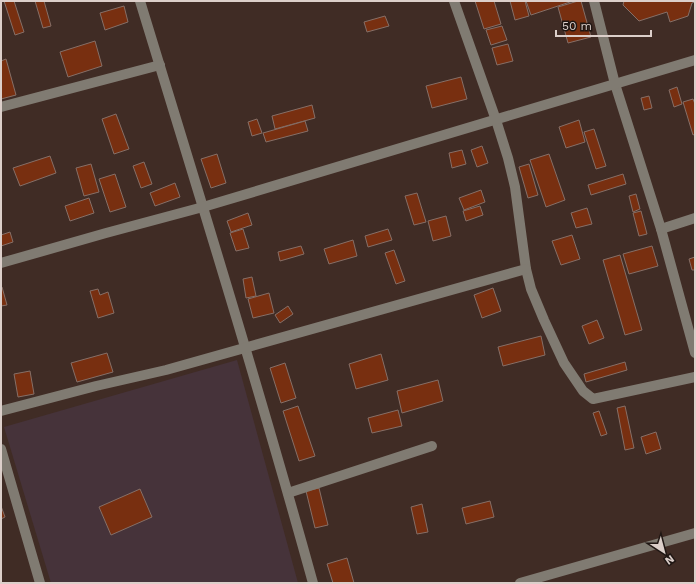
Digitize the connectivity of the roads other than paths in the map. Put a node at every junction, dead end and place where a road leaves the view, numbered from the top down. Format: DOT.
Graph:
graph roads {
  1 [pos="140,1"];
  2 [pos="454,1"];
  3 [pos="594,1"];
  4 [pos="695,60"];
  5 [pos="160,65"];
  6 [pos="615,84"];
  7 [pos="1,107"];
  8 [pos="496,120"];
  9 [pos="203,207"];
  10 [pos="695,218"];
  11 [pos="661,229"];
  12 [pos="1,263"];
  13 [pos="526,269"];
  14 [pos="245,348"];
  15 [pos="695,353"];
  16 [pos="695,377"];
  17 [pos="1,411"];
  18 [pos="432,446"];
  19 [pos="1,449"];
  20 [pos="288,493"];
  21 [pos="695,533"];
  22 [pos="40,583"];
  23 [pos="313,583"];
  24 [pos="520,583"];
  1 -- 5 [label="street"];
  2 -- 8 [label="street"];
  3 -- 6 [label="street"];
  4 -- 6 [label="street"];
  5 -- 7 [label="street"];
  5 -- 9 [label="street"];
  6 -- 8 [label="street"];
  6 -- 11 [label="street"];
  8 -- 9 [label="street"];
  8 -- 13 [label="street"];
  9 -- 12 [label="street"];
  9 -- 14 [label="street"];
  10 -- 11 [label="street"];
  11 -- 15 [label="street"];
  13 -- 14 [label="street"];
  13 -- 16 [label="street"];
  14 -- 17 [label="street"];
  14 -- 20 [label="street"];
  18 -- 20 [label="street"];
  19 -- 22 [label="street"];
  20 -- 23 [label="street"];
  21 -- 24 [label="street"];
}
